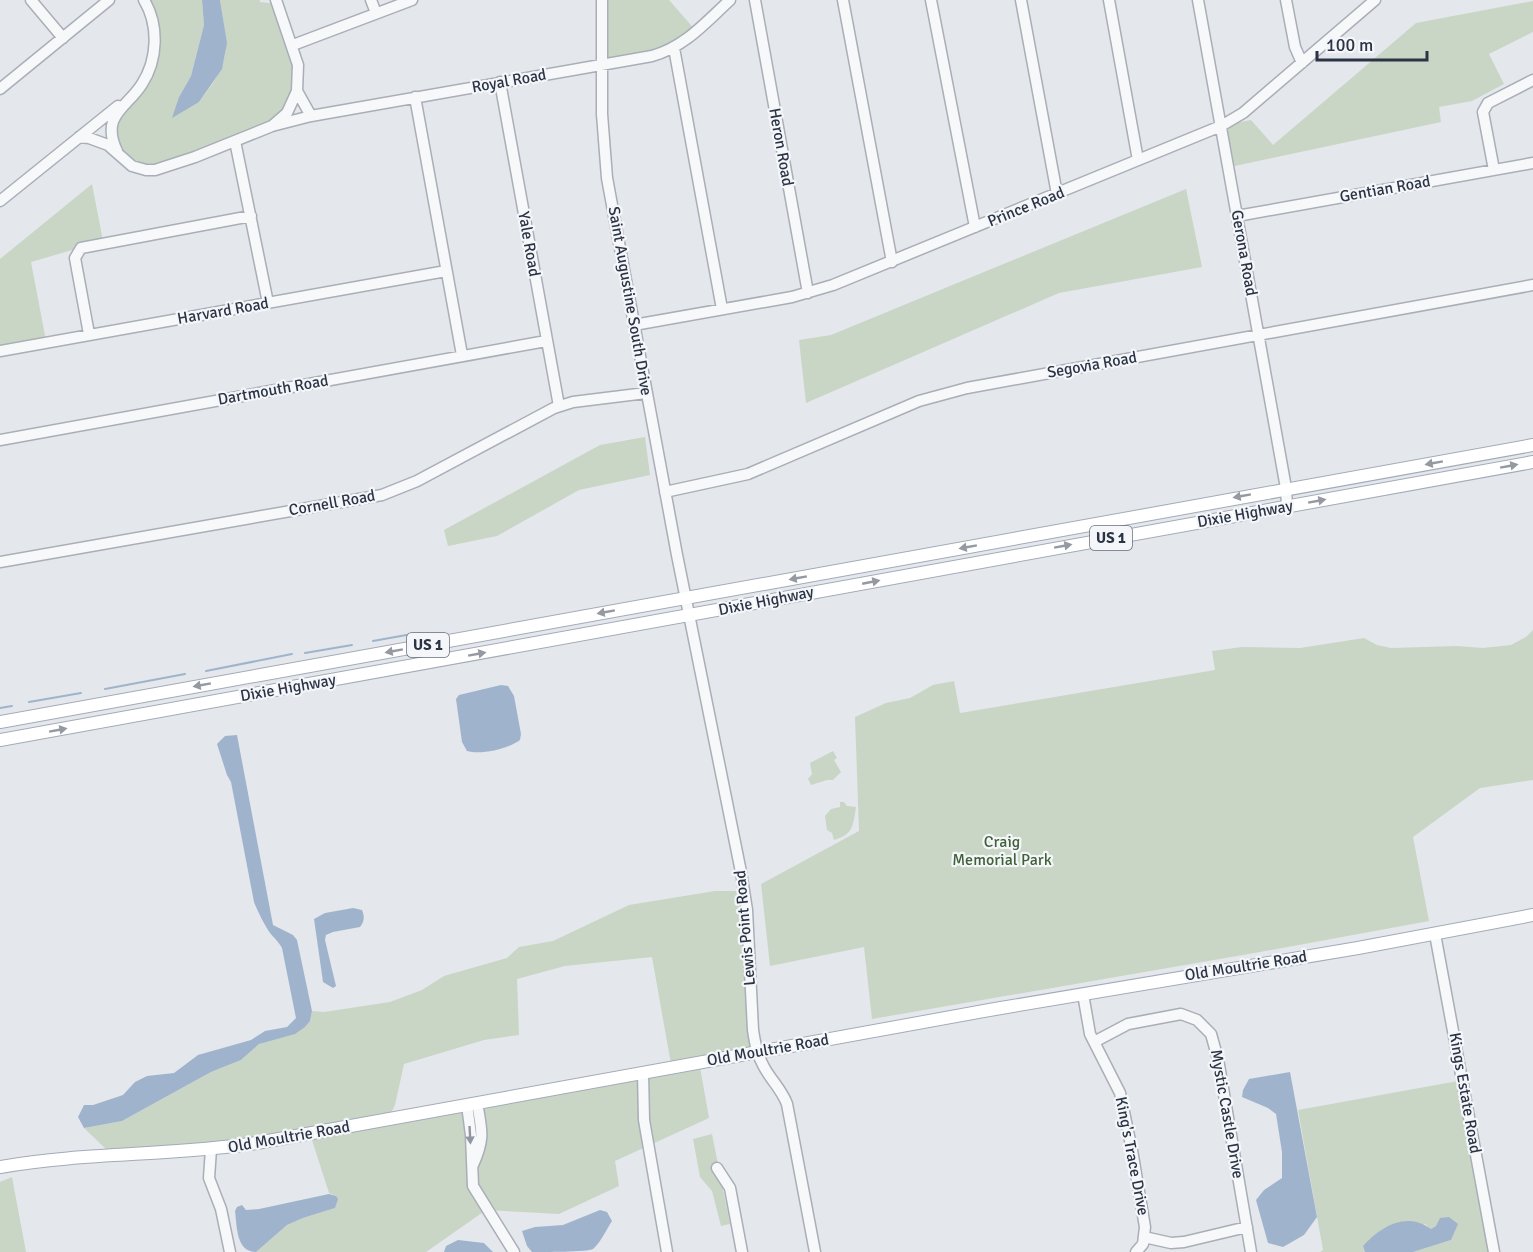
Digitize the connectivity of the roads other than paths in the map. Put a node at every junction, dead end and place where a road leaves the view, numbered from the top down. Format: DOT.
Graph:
graph roads {
  1 [pos="31,0"];
  2 [pos="109,0"];
  3 [pos="144,0"];
  4 [pos="276,0"];
  5 [pos="371,0"];
  6 [pos="412,0"];
  7 [pos="602,0"];
  8 [pos="730,0"];
  9 [pos="754,0"];
  10 [pos="843,0"];
  11 [pos="931,0"];
  12 [pos="1021,0"];
  13 [pos="1109,0"];
  14 [pos="1198,0"];
  15 [pos="1286,0"];
  16 [pos="1375,0"];
  17 [pos="376,14"];
  18 [pos="63,38"];
  19 [pos="293,45"];
  20 [pos="674,48"];
  21 [pos="1302,63"];
  22 [pos="602,64"];
  23 [pos="1533,80"];
  24 [pos="500,82"];
  25 [pos="0,89"];
  26 [pos="297,91"];
  27 [pos="416,97"];
  28 [pos="128,99"];
  29 [pos="311,116"];
  30 [pos="272,126"];
  31 [pos="1221,126"];
  32 [pos="79,137"];
  33 [pos="235,141"];
  34 [pos="117,151"];
  35 [pos="1138,160"];
  36 [pos="1533,163"];
  37 [pos="1494,170"];
  38 [pos="1056,194"];
  39 [pos="0,201"];
  40 [pos="251,216"];
  41 [pos="1238,216"];
  42 [pos="975,228"];
  43 [pos="892,262"];
  44 [pos="446,271"];
  45 [pos="1533,285"];
  46 [pos="808,293"];
  47 [pos="268,303"];
  48 [pos="722,309"];
  49 [pos="634,325"];
  50 [pos="89,334"];
  51 [pos="1258,336"];
  52 [pos="546,341"];
  53 [pos="0,351"];
  54 [pos="462,356"];
  55 [pos="646,393"];
  56 [pos="559,406"];
  57 [pos="0,440"];
  58 [pos="1533,445"];
  59 [pos="1466,458"];
  60 [pos="1533,462"];
  61 [pos="1468,473"];
  62 [pos="1286,488"];
  63 [pos="665,492"];
  64 [pos="1287,506"];
  65 [pos="1000,541"];
  66 [pos="1003,557"];
  67 [pos="0,562"];
  68 [pos="686,598"];
  69 [pos="690,615"];
  70 [pos="365,656"];
  71 [pos="368,674"];
  72 [pos="33,716"];
  73 [pos="0,722"];
  74 [pos="37,734"];
  75 [pos="0,740"];
  76 [pos="1533,915"];
  77 [pos="1435,934"];
  78 [pos="1083,994"];
  79 [pos="1094,1042"];
  80 [pos="757,1052"];
  81 [pos="643,1073"];
  82 [pos="472,1104"];
  83 [pos="211,1149"];
  84 [pos="0,1167"];
  85 [pos="717,1168"];
  86 [pos="1247,1227"];
  87 [pos="1144,1237"];
  88 [pos="230,1252"];
  89 [pos="514,1252"];
  90 [pos="667,1252"];
  91 [pos="742,1252"];
  92 [pos="815,1252"];
  93 [pos="1136,1252"];
  94 [pos="1251,1252"];
  95 [pos="1494,1252"];
  1 -- 18 [label="street"];
  2 -- 18 [label="street"];
  3 -- 28 [label="street"];
  4 -- 19 [label="street"];
  5 -- 17 [label="street"];
  6 -- 17 [label="street"];
  7 -- 22 [label="street, Saint Augustine South Drive"];
  8 -- 20 [label="street, Royal Road"];
  9 -- 46 [label="street, Heron Road"];
  10 -- 43 [label="street"];
  11 -- 42 [label="street"];
  12 -- 38 [label="street"];
  13 -- 35 [label="street"];
  14 -- 31 [label="street, Gerona Road"];
  15 -- 21 [label="street"];
  16 -- 21 [label="street, Prince Road"];
  17 -- 19 [label="street"];
  18 -- 25 [label="street"];
  19 -- 26 [label="street"];
  20 -- 22 [label="street, Royal Road"];
  20 -- 48 [label="street"];
  21 -- 31 [label="street, Prince Road"];
  22 -- 24 [label="street, Royal Road"];
  22 -- 49 [label="street, Saint Augustine South Drive"];
  23 -- 37 [label="street"];
  24 -- 27 [label="street, Royal Road"];
  24 -- 52 [label="street, Yale Road"];
  26 -- 29 [label="street"];
  26 -- 30 [label="street"];
  27 -- 29 [label="street, Royal Road"];
  27 -- 44 [label="street"];
  28 -- 32 [label="street"];
  28 -- 34 [label="street"];
  29 -- 30 [label="street, Royal Road"];
  30 -- 33 [label="street, Royal Road"];
  31 -- 35 [label="street, Prince Road"];
  31 -- 41 [label="street, Gerona Road"];
  32 -- 34 [label="street, Royal Road"];
  32 -- 39 [label="street"];
  33 -- 34 [label="street, Royal Road"];
  33 -- 40 [label="street"];
  35 -- 38 [label="street, Prince Road"];
  36 -- 37 [label="street, Gentian Road"];
  37 -- 41 [label="street, Gentian Road"];
  38 -- 42 [label="street, Prince Road"];
  40 -- 47 [label="street"];
  40 -- 50 [label="street"];
  41 -- 51 [label="street, Gerona Road"];
  42 -- 43 [label="street, Prince Road"];
  43 -- 46 [label="street, Prince Road"];
  44 -- 47 [label="street, Harvard Road"];
  44 -- 54 [label="street"];
  45 -- 51 [label="street, Segovia Road"];
  46 -- 48 [label="street, Prince Road"];
  47 -- 50 [label="street, Harvard Road"];
  48 -- 49 [label="street, Prince Road"];
  49 -- 55 [label="street, Saint Augustine South Drive"];
  50 -- 53 [label="street, Harvard Road"];
  51 -- 62 [label="street, Gerona Road"];
  51 -- 63 [label="street, Segovia Road"];
  52 -- 54 [label="street, Dartmouth Road"];
  52 -- 56 [label="street, Yale Road"];
  54 -- 57 [label="street, Dartmouth Road"];
  55 -- 56 [label="street, Cornell Road"];
  55 -- 63 [label="street, Saint Augustine South Drive"];
  56 -- 67 [label="street, Cornell Road"];
  58 -- 59 [label="main road, US 1"];
  59 -- 61 [label="main road"];
  59 -- 62 [label="main road, US 1, one-way"];
  61 -- 60 [label="main road, Dixie Highway / US 1, one-way"];
  64 -- 61 [label="main road, Dixie Highway / US 1, one-way"];
  62 -- 64 [label="street, Gerona Road"];
  62 -- 65 [label="main road, US 1, one-way"];
  63 -- 68 [label="street, Saint Augustine South Drive"];
  66 -- 64 [label="main road, Dixie Highway / US 1, one-way"];
  65 -- 66 [label="main road"];
  65 -- 68 [label="main road, Dixie Highway / US 1, one-way"];
  69 -- 66 [label="main road, Dixie Highway / US 1, one-way"];
  68 -- 69 [label="street, Lewis Point Road"];
  68 -- 70 [label="main road, Dixie Highway / US 1, one-way"];
  71 -- 69 [label="main road, Dixie Highway / US 1, one-way"];
  69 -- 80 [label="street, Lewis Point Road"];
  70 -- 71 [label="street"];
  70 -- 72 [label="main road, Dixie Highway / US 1, one-way"];
  74 -- 71 [label="main road, Dixie Highway / US 1, one-way"];
  72 -- 73 [label="main road, Dixie Highway / US 1"];
  72 -- 74 [label="street"];
  74 -- 75 [label="main road, Dixie Highway / US 1"];
  76 -- 77 [label="main road, Old Moultrie Road"];
  77 -- 78 [label="main road, Old Moultrie Road"];
  77 -- 95 [label="street, Kings Estate Road"];
  78 -- 79 [label="street, King's Trace Drive"];
  78 -- 80 [label="main road, Old Moultrie Road"];
  79 -- 86 [label="street, Mystic Castle Drive"];
  79 -- 87 [label="street, King's Trace Drive"];
  80 -- 81 [label="main road, Old Moultrie Road"];
  80 -- 92 [label="street, Lewis Point Road"];
  81 -- 82 [label="main road, Old Moultrie Road"];
  81 -- 90 [label="street"];
  82 -- 83 [label="main road, Old Moultrie Road"];
  82 -- 89 [label="street"];
  83 -- 84 [label="main road, Old Moultrie Road"];
  83 -- 88 [label="street"];
  85 -- 91 [label="street"];
  86 -- 87 [label="street"];
  86 -- 94 [label="street, Mystic Castle Drive"];
  87 -- 93 [label="street, King's Trace Drive"];
}
